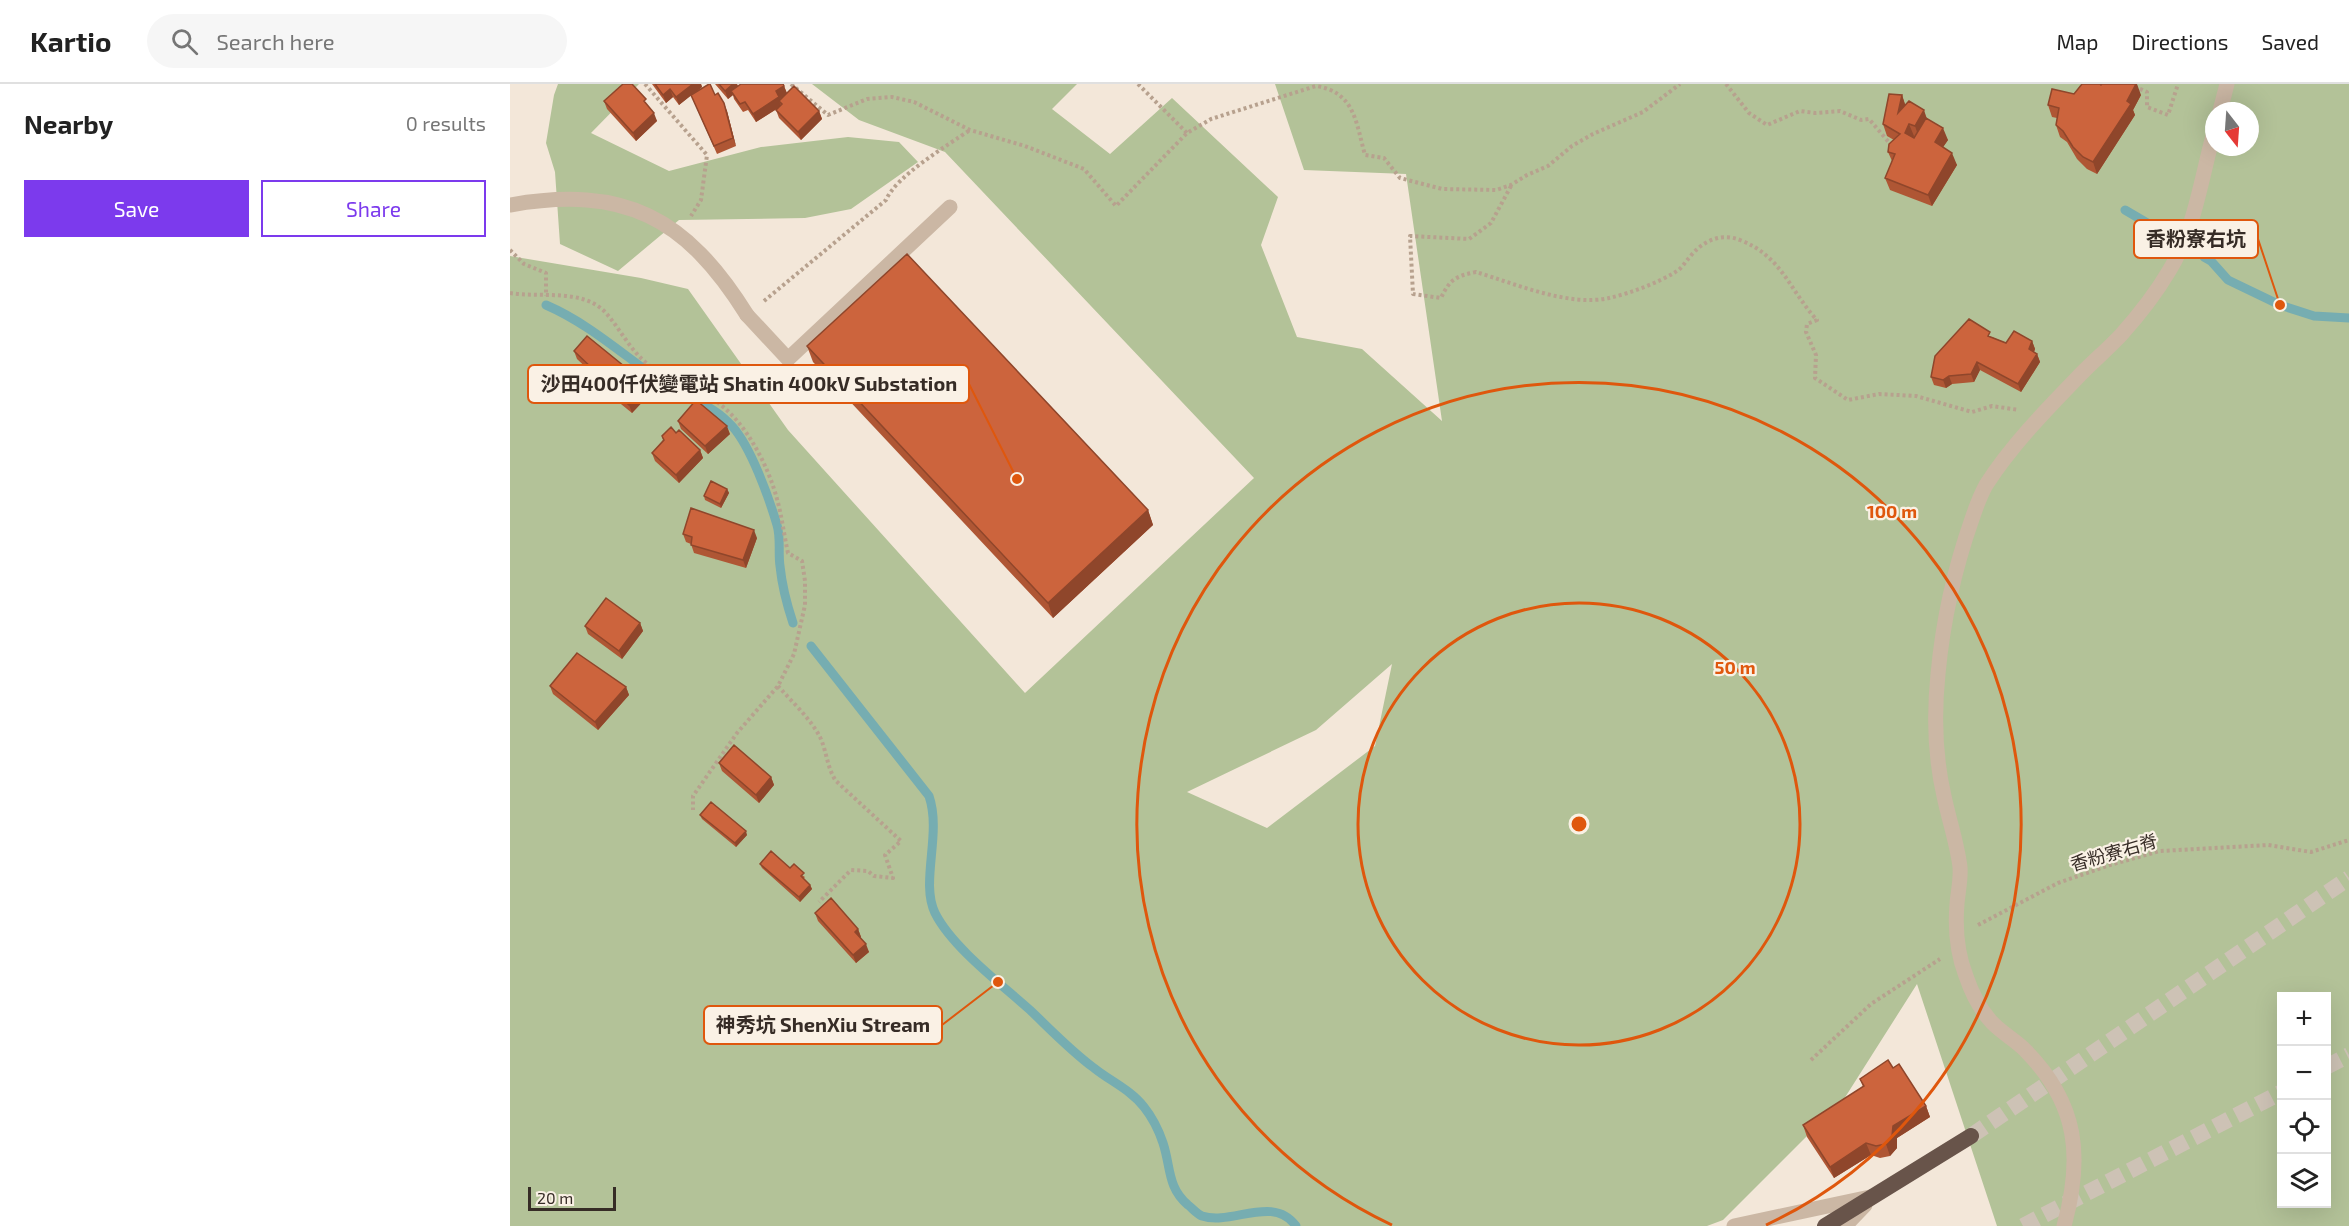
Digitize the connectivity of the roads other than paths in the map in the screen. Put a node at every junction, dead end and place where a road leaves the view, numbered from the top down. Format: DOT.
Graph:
graph roads {
  1 [pos="2227,84"];
  2 [pos="2222,102"];
  3 [pos="2208,156"];
  4 [pos="510,205"];
  5 [pos="950,207"];
  6 [pos="1971,1136"];
  7 [pos="1873,1196"];
  8 [pos="1734,1226"];
  9 [pos="1826,1226"];
  10 [pos="1845,1226"];
  11 [pos="2064,1226"];
  1 -- 2 [label="street"];
  3 -- 11 [label="street"];
  4 -- 5 [label="street"];
  6 -- 7 [label="highway"];
  7 -- 8 [label="street"];
  7 -- 9 [label="highway"];
  7 -- 10 [label="street"];
}
